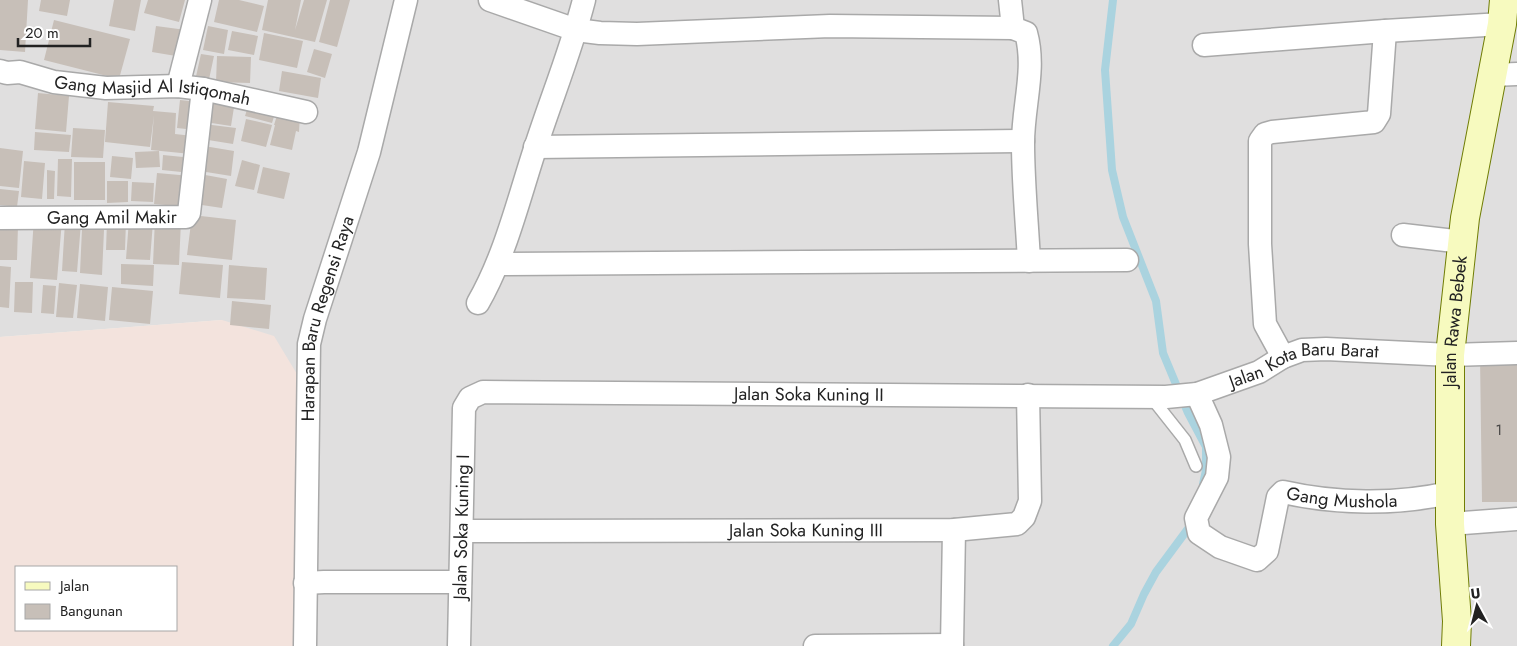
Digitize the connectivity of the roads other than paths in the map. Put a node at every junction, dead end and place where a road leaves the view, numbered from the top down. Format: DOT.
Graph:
graph roads {
  1 [pos="200,0"];
  2 [pos="406,0"];
  3 [pos="490,0"];
  4 [pos="584,0"];
  5 [pos="1010,0"];
  6 [pos="1503,12"];
  7 [pos="1013,28"];
  8 [pos="576,30"];
  9 [pos="1385,31"];
  10 [pos="1204,45"];
  11 [pos="0,71"];
  12 [pos="1504,74"];
  13 [pos="178,86"];
  14 [pos="203,89"];
  15 [pos="306,112"];
  16 [pos="1023,141"];
  17 [pos="535,147"];
  18 [pos="0,218"];
  19 [pos="1403,235"];
  20 [pos="1463,242"];
  21 [pos="1127,260"];
  22 [pos="1029,261"];
  23 [pos="498,264"];
  24 [pos="478,303"];
  25 [pos="1517,353"];
  26 [pos="1450,355"];
  27 [pos="1283,358"];
  28 [pos="1028,395"];
  29 [pos="1174,395"];
  30 [pos="464,408"];
  31 [pos="1196,466"];
  32 [pos="1449,493"];
  33 [pos="1517,519"];
  34 [pos="1450,524"];
  35 [pos="954,530"];
  36 [pos="462,531"];
  37 [pos="460,582"];
  38 [pos="305,583"];
  39 [pos="952,645"];
  40 [pos="305,646"];
  41 [pos="459,646"];
  42 [pos="815,646"];
  43 [pos="1456,646"];
  1 -- 13 [label="street"];
  2 -- 38 [label="street, Harapan Baru Regensi Raya"];
  3 -- 8 [label="street"];
  4 -- 8 [label="street"];
  5 -- 7 [label="street"];
  6 -- 9 [label="street"];
  6 -- 12 [label="street, Jalan Rawa Bebek"];
  7 -- 8 [label="street"];
  7 -- 16 [label="street"];
  8 -- 17 [label="street"];
  9 -- 10 [label="street"];
  9 -- 27 [label="street"];
  11 -- 13 [label="street, Gang Masjid Al Istiqomah"];
  12 -- 20 [label="street, Jalan Rawa Bebek"];
  13 -- 14 [label="street, Gang Masjid Al Istiqomah"];
  14 -- 15 [label="street, Gang Masjid Al Istiqomah"];
  14 -- 18 [label="street, Gang Amil Makir"];
  16 -- 17 [label="street"];
  16 -- 22 [label="street"];
  17 -- 23 [label="street"];
  19 -- 20 [label="street"];
  20 -- 26 [label="street, Jalan Rawa Bebek"];
  21 -- 22 [label="street"];
  22 -- 23 [label="street"];
  23 -- 24 [label="street"];
  25 -- 26 [label="street, Jalan Kota Baru Barat"];
  26 -- 27 [label="street, Jalan Kota Baru Barat"];
  26 -- 32 [label="street, Jalan Rawa Bebek"];
  27 -- 29 [label="street, Jalan Kota Baru Barat"];
  28 -- 29 [label="street, Jalan Soka Kuning II"];
  28 -- 30 [label="street, Jalan Soka Kuning II"];
  28 -- 35 [label="street, Jalan Soka Kuning III"];
  29 -- 31 [label="lane"];
  29 -- 32 [label="street, Gang Mushola"];
  30 -- 36 [label="street, Jalan Soka Kuning I"];
  32 -- 34 [label="street, Jalan Rawa Bebek"];
  33 -- 34 [label="street"];
  34 -- 43 [label="street, Jalan Rawa Bebek"];
  35 -- 36 [label="street, Jalan Soka Kuning III"];
  35 -- 39 [label="street"];
  36 -- 37 [label="street, Jalan Soka Kuning I"];
  37 -- 38 [label="street"];
  37 -- 41 [label="street, Jalan Soka Kuning I"];
  38 -- 40 [label="street, Harapan Baru Regensi Raya"];
  39 -- 42 [label="street"];
}
